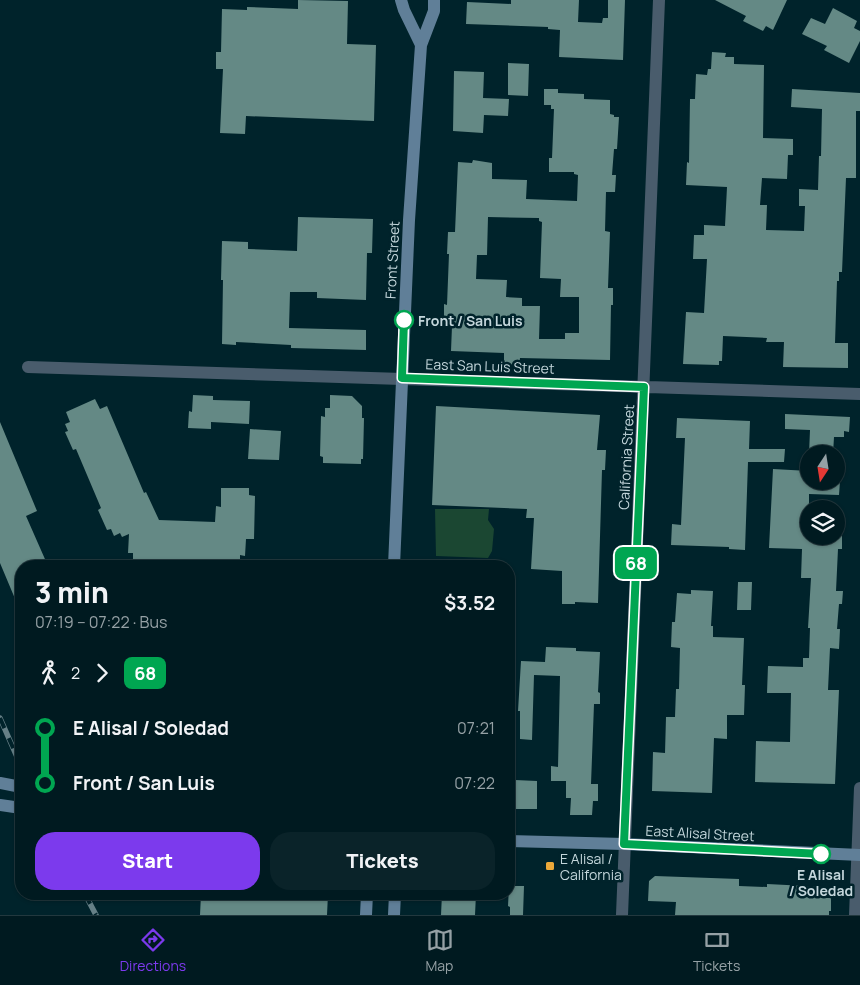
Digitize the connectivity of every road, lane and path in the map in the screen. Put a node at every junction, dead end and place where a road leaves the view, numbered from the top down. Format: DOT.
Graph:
graph roads {
  1 [pos="401,0"];
  2 [pos="434,0"];
  3 [pos="659,0"];
  4 [pos="421,45"];
  5 [pos="28,367"];
  6 [pos="402,378"];
  7 [pos="644,387"];
  8 [pos="860,394"];
  9 [pos="394,560"];
  10 [pos="0,783"];
  11 [pos="15,786"];
  12 [pos="860,788"];
  13 [pos="0,805"];
  14 [pos="15,807"];
  15 [pos="515,841"];
  16 [pos="624,844"];
  17 [pos="859,855"];
  18 [pos="367,900"];
  19 [pos="395,900"];
  20 [pos="366,915"];
  21 [pos="394,915"];
  22 [pos="622,915"];
  23 [pos="855,915"];
  1 -- 4 [label="main road"];
  2 -- 4 [label="main road"];
  3 -- 7 [label="street, California Street"];
  4 -- 6 [label="main road, Front Street"];
  5 -- 6 [label="street, East San Luis Street"];
  6 -- 7 [label="street, East San Luis Street"];
  6 -- 9 [label="main road, Front Street"];
  7 -- 8 [label="street, East San Luis Street"];
  7 -- 16 [label="street, California Street"];
  10 -- 11 [label="main road"];
  12 -- 17 [label="street"];
  13 -- 14 [label="main road"];
  15 -- 16 [label="main road, East Alisal Street"];
  16 -- 17 [label="main road, East Alisal Street"];
  16 -- 22 [label="street, California Street"];
  17 -- 23 [label="street"];
  18 -- 20 [label="main road"];
  19 -- 21 [label="main road"];
}
